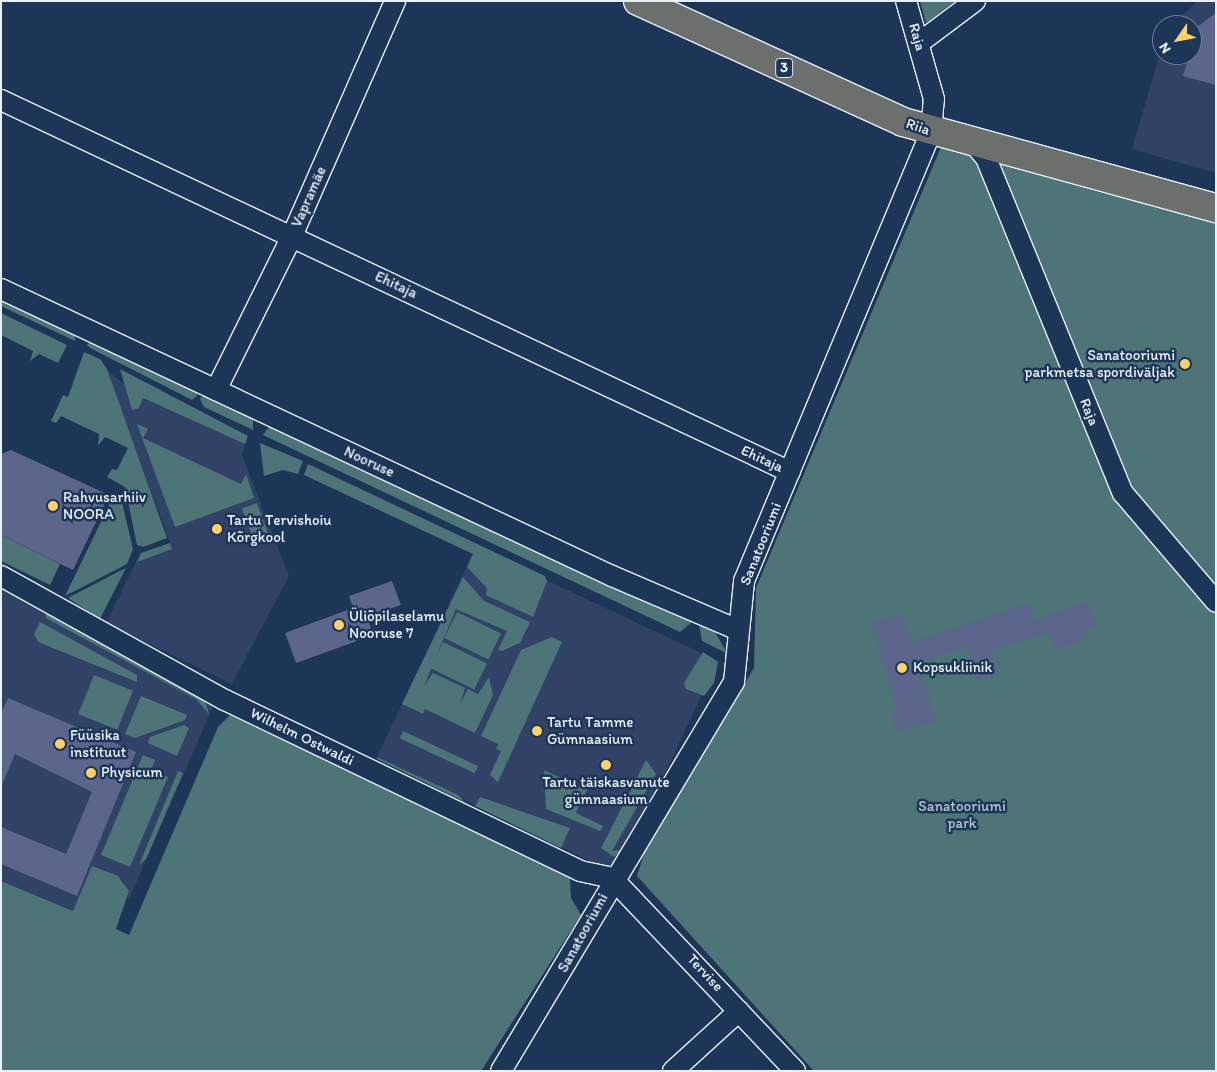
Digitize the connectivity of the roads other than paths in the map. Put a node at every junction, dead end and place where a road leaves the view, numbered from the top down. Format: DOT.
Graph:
graph roads {
  1 [pos="395,1"];
  2 [pos="638,1"];
  3 [pos="668,1"];
  4 [pos="906,1"];
  5 [pos="975,1"];
  6 [pos="919,43"];
  7 [pos="1,100"];
  8 [pos="932,124"];
  9 [pos="974,144"];
  10 [pos="1216,192"];
  11 [pos="1216,208"];
  12 [pos="292,236"];
  13 [pos="1,289"];
  14 [pos="216,390"];
  15 [pos="790,472"];
  16 [pos="1,576"];
  17 [pos="1216,602"];
  18 [pos="738,630"];
  19 [pos="612,878"];
  20 [pos="739,1011"];
  21 [pos="500,1071"];
  22 [pos="673,1071"];
  23 [pos="796,1071"];
  1 -- 12 [label="street, Vapramäe"];
  2 -- 8 [label="highway, Riia / 3"];
  3 -- 8 [label="highway, Riia / 3"];
  4 -- 6 [label="street, Raja"];
  5 -- 6 [label="street"];
  6 -- 8 [label="street, Raja"];
  7 -- 12 [label="street, Ehitaja"];
  8 -- 9 [label="highway, Riia / 3"];
  8 -- 10 [label="highway, Riia / 3"];
  8 -- 15 [label="street, Sanatooriumi"];
  9 -- 11 [label="highway, Riia / 3"];
  9 -- 17 [label="street, Raja"];
  12 -- 14 [label="street, Vapramäe"];
  12 -- 15 [label="street, Ehitaja"];
  13 -- 14 [label="street, Nooruse"];
  14 -- 18 [label="street, Nooruse"];
  15 -- 18 [label="street, Sanatooriumi"];
  16 -- 19 [label="street, Wilhelm Ostwaldi"];
  18 -- 19 [label="street, Sanatooriumi"];
  19 -- 20 [label="street, Tervise"];
  19 -- 21 [label="street, Sanatooriumi"];
  20 -- 22 [label="street"];
  20 -- 23 [label="street, Tervise"];
}
